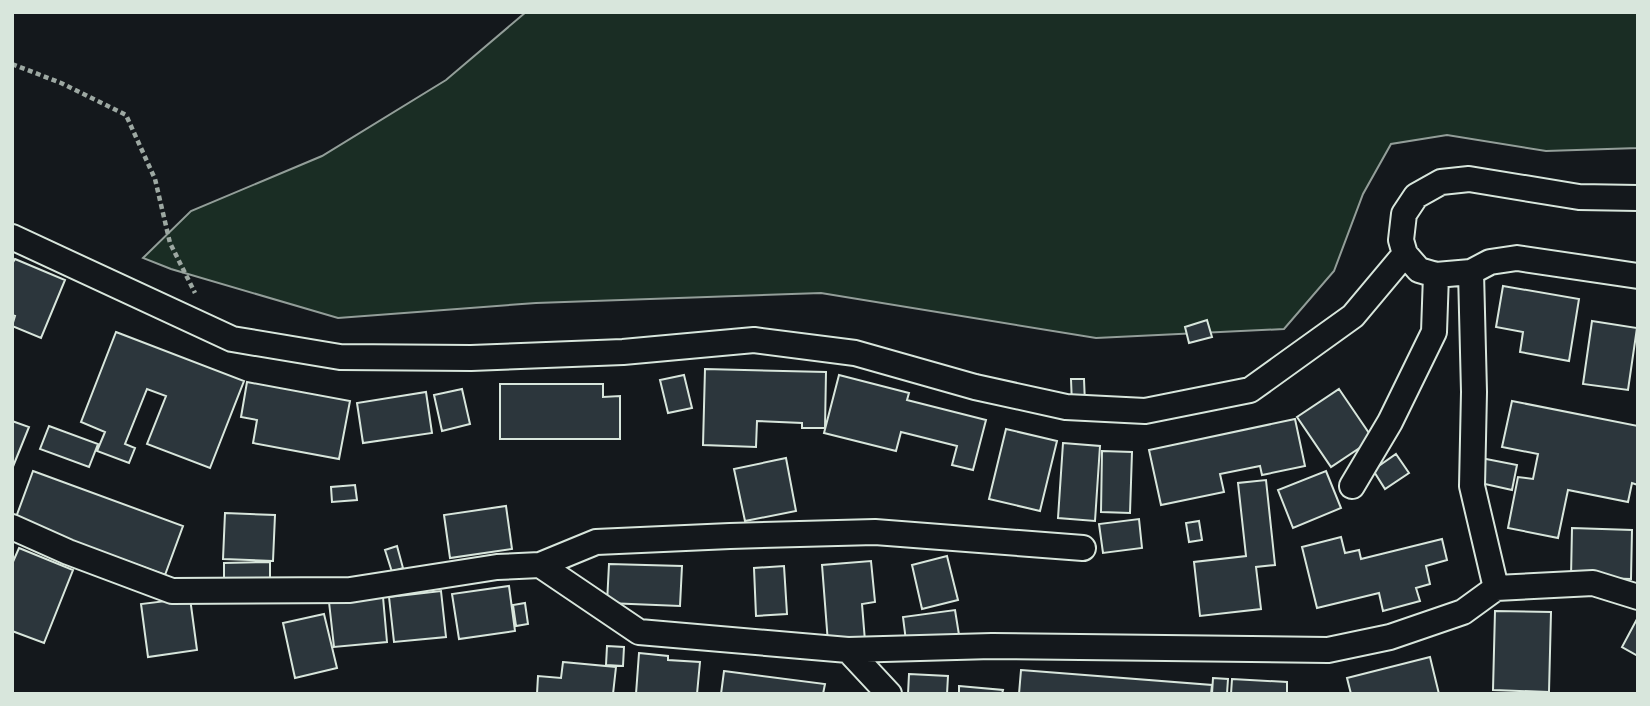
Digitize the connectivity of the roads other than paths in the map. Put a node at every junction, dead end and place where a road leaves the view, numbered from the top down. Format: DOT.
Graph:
graph roads {
  1 [pos="1638,198"];
  2 [pos="12,237"];
  3 [pos="1405,254"];
  4 [pos="1471,272"];
  5 [pos="1436,275"];
  6 [pos="1638,276"];
  7 [pos="1352,486"];
  8 [pos="12,527"];
  9 [pos="1083,548"];
  10 [pos="540,565"];
  11 [pos="1496,588"];
  12 [pos="1638,597"];
  13 [pos="848,650"];
  14 [pos="890,694"];
  1 -- 3 [label="street"];
  2 -- 3 [label="street"];
  3 -- 5 [label="street"];
  4 -- 5 [label="street"];
  4 -- 6 [label="street"];
  4 -- 11 [label="street"];
  5 -- 7 [label="street"];
  8 -- 10 [label="street"];
  9 -- 10 [label="street"];
  10 -- 13 [label="street"];
  11 -- 12 [label="street"];
  11 -- 13 [label="street"];
  13 -- 14 [label="street"];
}
